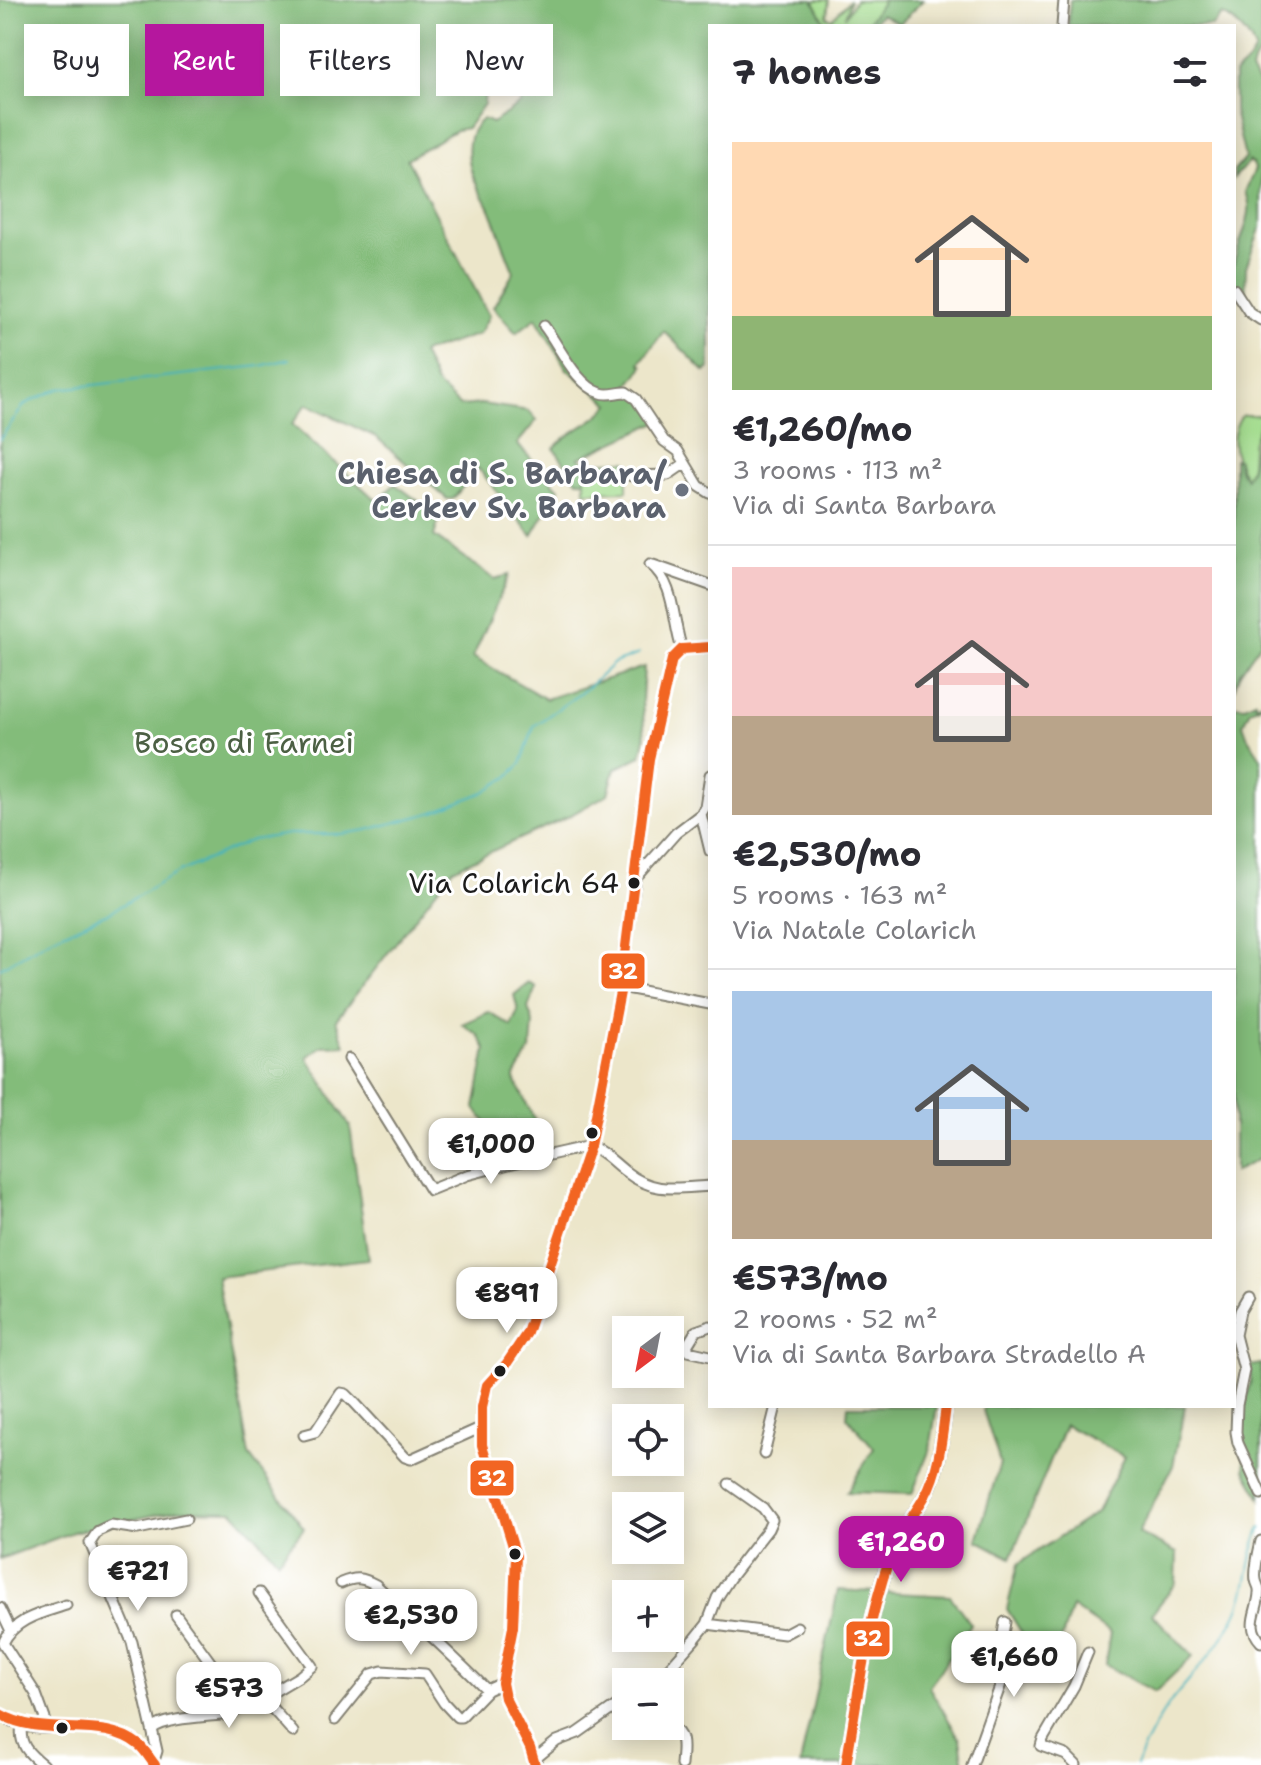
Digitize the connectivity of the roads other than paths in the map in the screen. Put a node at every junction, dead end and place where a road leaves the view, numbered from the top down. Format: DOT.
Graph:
graph roads {
  1 [pos="1064,0"];
  2 [pos="1062,24"];
  3 [pos="1236,292"];
  4 [pos="1261,320"];
  5 [pos="544,326"];
  6 [pos="684,464"];
  7 [pos="631,476"];
  8 [pos="708,492"];
  9 [pos="708,584"];
  10 [pos="708,647"];
  11 [pos="682,649"];
  12 [pos="708,788"];
  13 [pos="701,814"];
  14 [pos="708,843"];
  15 [pos="636,878"];
  16 [pos="621,987"];
  17 [pos="708,1004"];
  18 [pos="349,1059"];
  19 [pos="590,1146"];
  20 [pos="708,1186"];
  21 [pos="1248,1297"];
  22 [pos="708,1327"];
  23 [pos="1236,1330"];
  24 [pos="1236,1339"];
  25 [pos="708,1356"];
  26 [pos="776,1408"];
  27 [pos="946,1408"];
  28 [pos="480,1428"];
  29 [pos="304,1435"];
  30 [pos="764,1454"];
  31 [pos="729,1484"];
  32 [pos="1261,1494"];
  33 [pos="186,1519"];
  34 [pos="1261,1541"];
  35 [pos="341,1583"];
  36 [pos="259,1593"];
  37 [pos="66,1605"];
  38 [pos="0,1608"];
  39 [pos="176,1615"];
  40 [pos="1005,1622"];
  41 [pos="707,1624"];
  42 [pos="797,1627"];
  43 [pos="11,1631"];
  44 [pos="1261,1642"];
  45 [pos="1088,1652"];
  46 [pos="667,1668"];
  47 [pos="502,1683"];
  48 [pos="487,1690"];
  49 [pos="263,1698"];
  50 [pos="243,1707"];
  51 [pos="612,1710"];
  52 [pos="0,1714"];
  53 [pos="335,1720"];
  54 [pos="22,1725"];
  55 [pos="48,1727"];
  56 [pos="152,1729"];
  57 [pos="293,1732"];
  58 [pos="682,1740"];
  59 [pos="535,1762"];
  60 [pos="154,1763"];
  61 [pos="43,1765"];
  62 [pos="681,1765"];
  63 [pos="846,1765"];
  64 [pos="972,1765"];
  65 [pos="1076,1765"];
  1 -- 2 [label="street"];
  3 -- 4 [label="street"];
  5 -- 6 [label="street"];
  6 -- 7 [label="street"];
  6 -- 8 [label="street"];
  9 -- 11 [label="street"];
  10 -- 11 [label="street"];
  11 -- 15 [label="street"];
  12 -- 13 [label="street"];
  13 -- 14 [label="street"];
  13 -- 15 [label="street"];
  15 -- 16 [label="street"];
  16 -- 17 [label="street"];
  16 -- 19 [label="street"];
  18 -- 19 [label="street"];
  19 -- 20 [label="street"];
  19 -- 28 [label="street"];
  21 -- 23 [label="street"];
  22 -- 25 [label="street"];
  24 -- 32 [label="street"];
  26 -- 30 [label="street"];
  27 -- 63 [label="street"];
  28 -- 29 [label="street"];
  28 -- 47 [label="street"];
  31 -- 41 [label="street"];
  33 -- 56 [label="street"];
  34 -- 44 [label="street"];
  35 -- 48 [label="street"];
  36 -- 49 [label="street"];
  37 -- 43 [label="street"];
  38 -- 43 [label="street"];
  39 -- 50 [label="street"];
  40 -- 64 [label="street"];
  41 -- 42 [label="street"];
  41 -- 46 [label="street"];
  43 -- 55 [label="street"];
  45 -- 65 [label="street"];
  47 -- 48 [label="street"];
  47 -- 59 [label="street"];
  48 -- 53 [label="street"];
  49 -- 50 [label="street"];
  49 -- 57 [label="street"];
  50 -- 56 [label="street"];
  51 -- 59 [label="street"];
  52 -- 54 [label="street"];
  54 -- 55 [label="street"];
  54 -- 61 [label="street"];
  55 -- 60 [label="street"];
  56 -- 60 [label="street"];
  58 -- 62 [label="street"];
}
